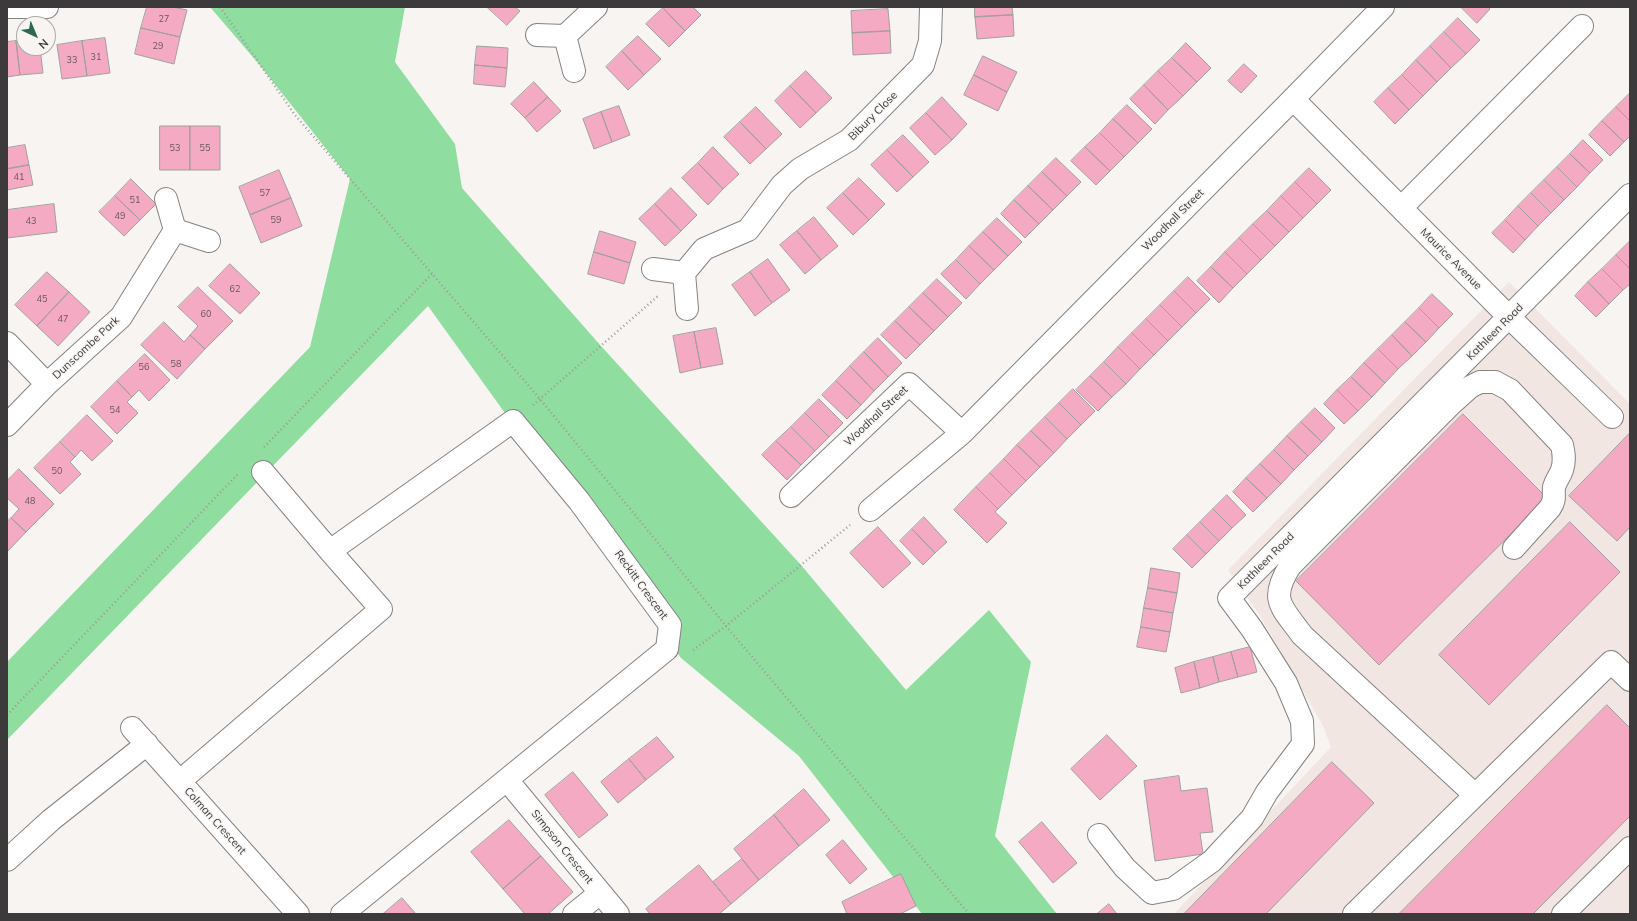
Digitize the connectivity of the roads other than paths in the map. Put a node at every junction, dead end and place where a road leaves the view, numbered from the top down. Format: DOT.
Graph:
graph roads {
  1 [pos="47,7"];
  2 [pos="596,7"];
  3 [pos="932,7"];
  4 [pos="1383,7"];
  5 [pos="7,8"];
  6 [pos="1582,26"];
  7 [pos="537,34"];
  8 [pos="565,36"];
  9 [pos="574,71"];
  10 [pos="1294,99"];
  11 [pos="1630,195"];
  12 [pos="166,200"];
  13 [pos="1401,208"];
  14 [pos="175,230"];
  15 [pos="209,241"];
  16 [pos="653,269"];
  17 [pos="684,273"];
  18 [pos="687,309"];
  19 [pos="1509,317"];
  20 [pos="7,343"];
  21 [pos="47,384"];
  22 [pos="1612,417"];
  23 [pos="7,425"];
  24 [pos="962,433"];
  25 [pos="262,472"];
  26 [pos="792,496"];
  27 [pos="870,510"];
  28 [pos="1514,548"];
  29 [pos="330,551"];
  30 [pos="1630,680"];
  31 [pos="132,728"];
  32 [pos="147,744"];
  33 [pos="507,780"];
  34 [pos="180,781"];
  35 [pos="1475,795"];
  36 [pos="1099,835"];
  37 [pos="1630,848"];
  38 [pos="7,860"];
  39 [pos="600,893"];
  40 [pos="298,914"];
  41 [pos="342,914"];
  42 [pos="574,914"];
  43 [pos="618,914"];
  44 [pos="1354,914"];
  45 [pos="1563,914"];
  1 -- 5 [label="street"];
  2 -- 8 [label="street"];
  3 -- 17 [label="street, Bibury Close"];
  4 -- 10 [label="street, Woodhall Street"];
  6 -- 13 [label="street"];
  7 -- 8 [label="street"];
  8 -- 9 [label="street"];
  10 -- 13 [label="street, Maurice Avenue"];
  10 -- 24 [label="street, Woodhall Street"];
  11 -- 19 [label="street, Kathleen Road"];
  12 -- 14 [label="street"];
  13 -- 19 [label="street, Maurice Avenue"];
  14 -- 15 [label="street"];
  14 -- 21 [label="street, Dunscombe Park"];
  16 -- 17 [label="street"];
  17 -- 18 [label="street"];
  19 -- 22 [label="street, Maurice Avenue"];
  19 -- 36 [label="street, Kathleen Road"];
  20 -- 21 [label="street, Dunscombe Park"];
  21 -- 23 [label="street, Dunscombe Park"];
  24 -- 26 [label="street, Woodhall Street"];
  24 -- 27 [label="street, Woodhall Street"];
  25 -- 29 [label="street"];
  28 -- 35 [label="street"];
  29 -- 33 [label="street, Reckitt Crescent"];
  29 -- 34 [label="street"];
  30 -- 35 [label="street"];
  31 -- 32 [label="street, Colman Crescent"];
  32 -- 34 [label="street, Colman Crescent"];
  32 -- 38 [label="street"];
  33 -- 39 [label="street, Simpson Crescent"];
  33 -- 41 [label="street"];
  34 -- 40 [label="street, Colman Crescent"];
  35 -- 44 [label="street"];
  37 -- 45 [label="street"];
  39 -- 42 [label="street"];
  39 -- 43 [label="street, Simpson Crescent"];
}
